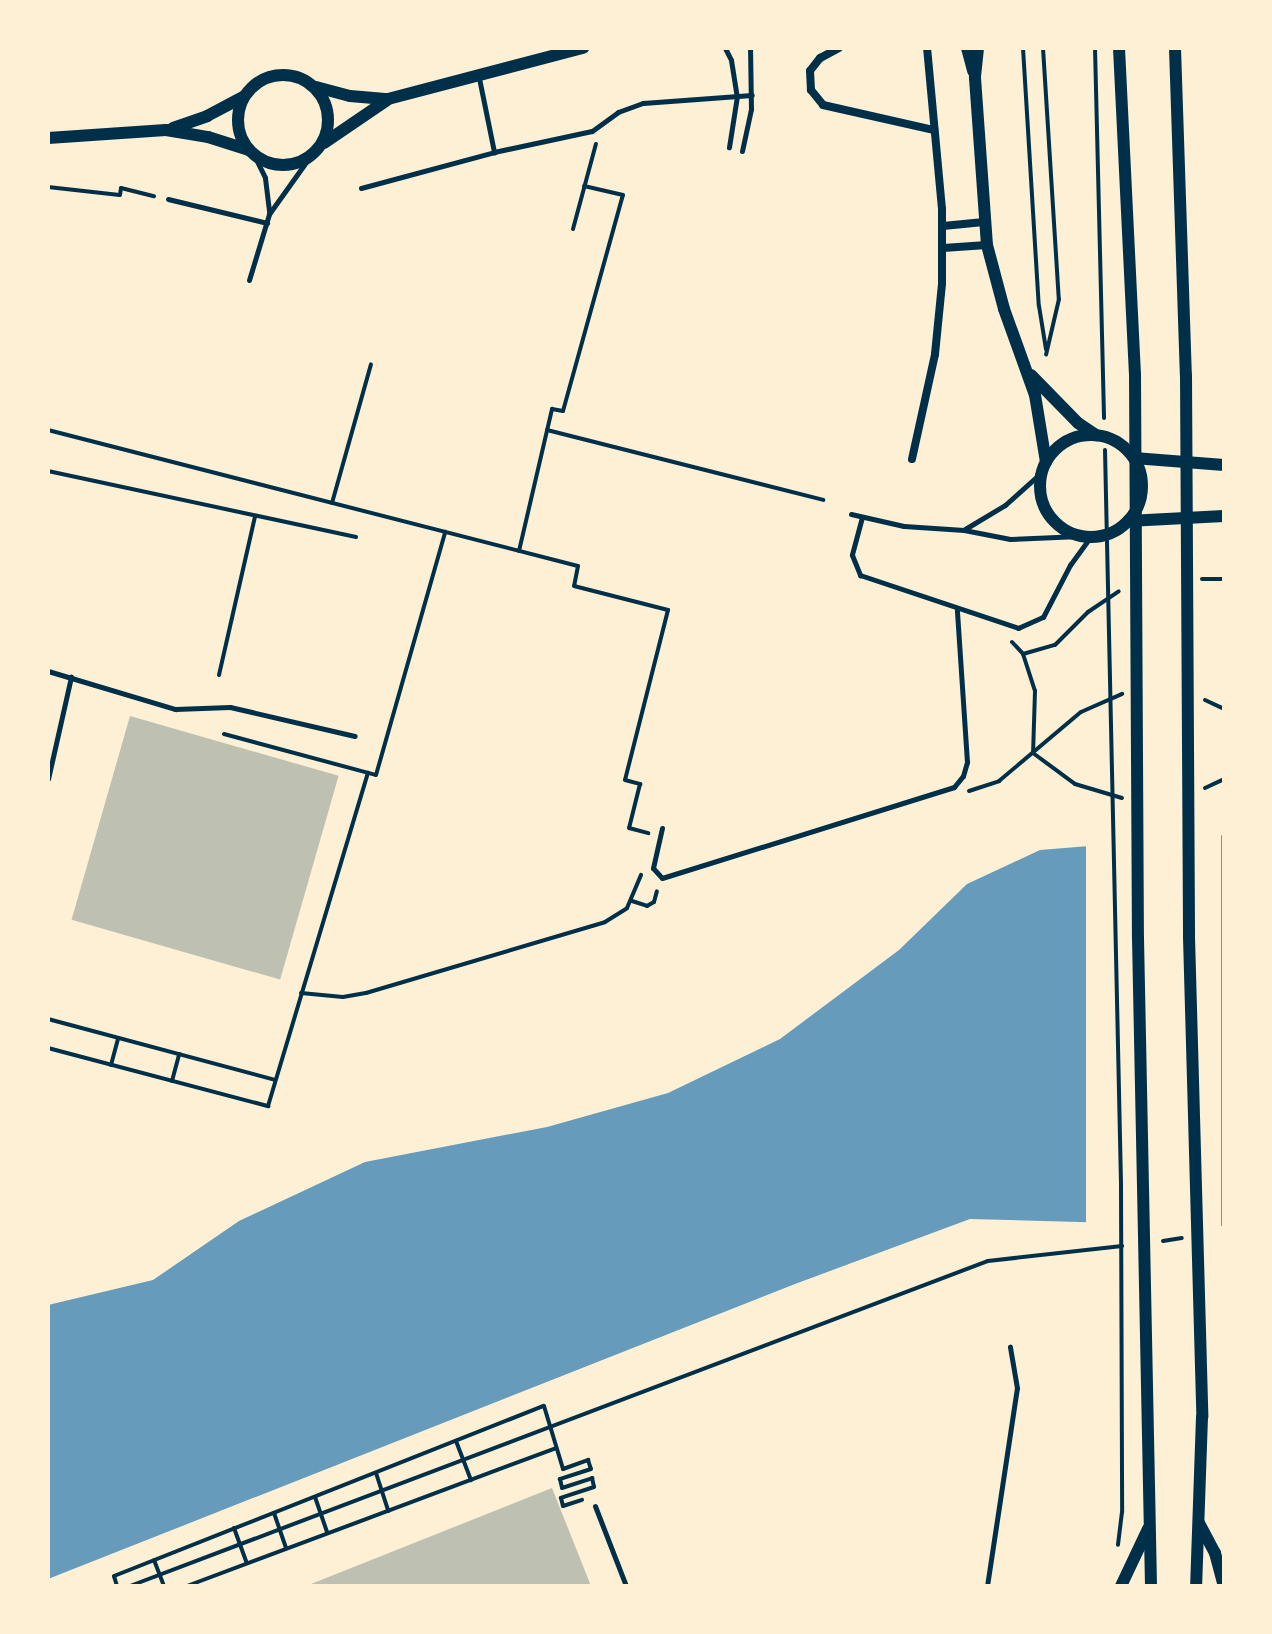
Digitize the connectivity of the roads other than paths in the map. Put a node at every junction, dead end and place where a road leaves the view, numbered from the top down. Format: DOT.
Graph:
graph roads {
  1 [pos="583,48"];
  2 [pos="725,48"];
  3 [pos="750,48"];
  4 [pos="839,48"];
  5 [pos="927,48"];
  6 [pos="967,48"];
  7 [pos="978,48"];
  8 [pos="1119,48"];
  9 [pos="1175,48"];
  10 [pos="479,77"];
  11 [pos="975,78"];
  12 [pos="313,86"];
  13 [pos="245,95"];
  14 [pos="752,95"];
  15 [pos="737,96"];
  16 [pos="388,99"];
  17 [pos="166,130"];
  18 [pos="934,130"];
  19 [pos="48,138"];
  20 [pos="321,145"];
  21 [pos="729,147"];
  22 [pos="742,151"];
  23 [pos="252,152"];
  24 [pos="494,152"];
  25 [pos="309,158"];
  26 [pos="361,188"];
  27 [pos="168,199"];
  28 [pos="269,214"];
  29 [pos="984,222"];
  30 [pos="267,223"];
  31 [pos="943,226"];
  32 [pos="987,245"];
  33 [pos="943,248"];
  34 [pos="249,280"];
  35 [pos="1029,373"];
  36 [pos="1100,436"];
  37 [pos="1134,458"];
  38 [pos="912,459"];
  39 [pos="1224,465"];
  40 [pos="1044,467"];
  41 [pos="851,514"];
  42 [pos="1224,516"];
  43 [pos="862,517"];
  44 [pos="1128,521"];
  45 [pos="964,530"];
  46 [pos="1085,537"];
  47 [pos="957,610"];
  48 [pos="48,671"];
  49 [pos="71,677"];
  50 [pos="355,736"];
  51 [pos="48,779"];
  52 [pos="662,828"];
  53 [pos="1010,1347"];
  54 [pos="595,1506"];
  55 [pos="1150,1522"];
  56 [pos="1199,1523"];
  57 [pos="626,1586"];
  58 [pos="987,1586"];
  59 [pos="1121,1586"];
  60 [pos="1151,1586"];
  61 [pos="1196,1586"];
  62 [pos="1224,1586"];
  1 -- 10 [label="street"];
  2 -- 15 [label="lane"];
  3 -- 14 [label="lane"];
  4 -- 18 [label="street"];
  5 -- 18 [label="street"];
  6 -- 11 [label="street"];
  7 -- 11 [label="street"];
  8 -- 55 [label="street"];
  9 -- 56 [label="street"];
  10 -- 16 [label="street"];
  10 -- 24 [label="lane"];
  11 -- 29 [label="street"];
  12 -- 13 [label="street"];
  12 -- 16 [label="street"];
  12 -- 20 [label="street"];
  13 -- 17 [label="street"];
  13 -- 23 [label="street"];
  14 -- 15 [label="lane"];
  14 -- 22 [label="lane"];
  15 -- 21 [label="lane"];
  15 -- 24 [label="lane"];
  16 -- 20 [label="street"];
  17 -- 19 [label="street"];
  17 -- 23 [label="street"];
  18 -- 31 [label="street"];
  20 -- 25 [label="street"];
  23 -- 25 [label="street"];
  23 -- 28 [label="lane"];
  24 -- 26 [label="lane"];
  25 -- 28 [label="lane"];
  27 -- 30 [label="lane"];
  28 -- 30 [label="lane"];
  29 -- 31 [label="street"];
  29 -- 32 [label="street"];
  30 -- 34 [label="lane"];
  31 -- 33 [label="street"];
  32 -- 33 [label="street"];
  32 -- 35 [label="street"];
  33 -- 38 [label="street"];
  35 -- 36 [label="street"];
  35 -- 40 [label="street"];
  36 -- 37 [label="street"];
  36 -- 40 [label="street"];
  37 -- 39 [label="street"];
  37 -- 44 [label="street"];
  40 -- 45 [label="lane"];
  40 -- 46 [label="street"];
  41 -- 43 [label="lane"];
  42 -- 44 [label="street"];
  43 -- 45 [label="lane"];
  43 -- 47 [label="lane"];
  44 -- 46 [label="street"];
  45 -- 46 [label="lane"];
  46 -- 47 [label="lane"];
  47 -- 52 [label="lane"];
  48 -- 49 [label="lane"];
  49 -- 50 [label="lane"];
  49 -- 51 [label="lane"];
  53 -- 58 [label="lane"];
  54 -- 57 [label="lane"];
  55 -- 59 [label="street"];
  55 -- 60 [label="street"];
  56 -- 61 [label="street"];
  56 -- 62 [label="street"];
}
